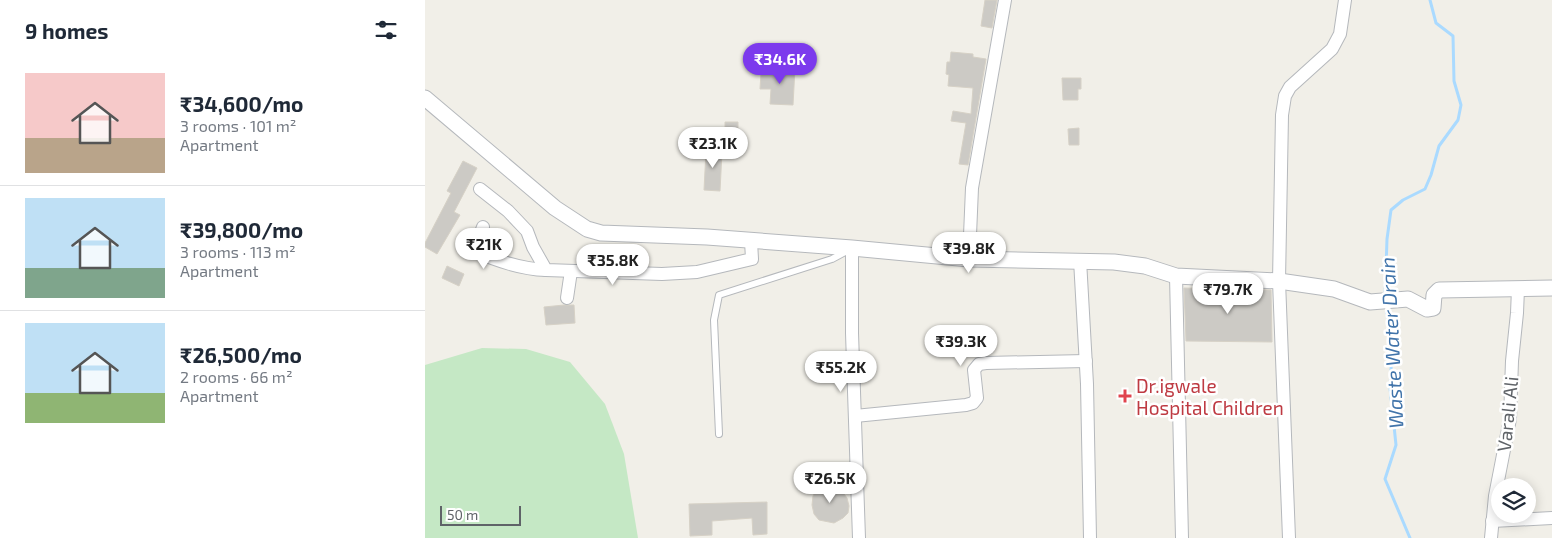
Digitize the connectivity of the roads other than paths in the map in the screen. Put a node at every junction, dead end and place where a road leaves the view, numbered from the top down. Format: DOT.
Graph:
graph roads {
  1 [pos="1005,0"];
  2 [pos="1345,0"];
  3 [pos="425,98"];
  4 [pos="480,189"];
  5 [pos="483,227"];
  6 [pos="751,241"];
  7 [pos="852,248"];
  8 [pos="969,260"];
  9 [pos="1080,260"];
  10 [pos="546,270"];
  11 [pos="571,271"];
  12 [pos="1176,276"];
  13 [pos="1279,281"];
  14 [pos="1552,288"];
  15 [pos="1518,289"];
  16 [pos="567,298"];
  17 [pos="1086,361"];
  18 [pos="855,416"];
  19 [pos="719,434"];
  20 [pos="1500,478"];
  21 [pos="1552,518"];
  22 [pos="1536,519"];
  23 [pos="1492,523"];
  24 [pos="859,538"];
  25 [pos="1090,538"];
  26 [pos="1182,538"];
  27 [pos="1289,538"];
  28 [pos="1491,538"];
  1 -- 8 [label="street"];
  2 -- 13 [label="street"];
  3 -- 6 [label="street"];
  4 -- 10 [label="street"];
  5 -- 10 [label="street"];
  6 -- 7 [label="street"];
  6 -- 11 [label="street"];
  7 -- 8 [label="street"];
  7 -- 18 [label="street"];
  7 -- 19 [label="lane"];
  8 -- 9 [label="street"];
  9 -- 12 [label="street"];
  9 -- 17 [label="street"];
  10 -- 11 [label="street"];
  11 -- 16 [label="street"];
  12 -- 13 [label="street"];
  12 -- 26 [label="street"];
  13 -- 15 [label="street"];
  13 -- 27 [label="street"];
  14 -- 15 [label="street"];
  15 -- 20 [label="street, Varali Ali"];
  17 -- 18 [label="street"];
  17 -- 25 [label="street"];
  18 -- 24 [label="street"];
  21 -- 22 [label="street"];
  23 -- 28 [label="street, Varali Ali"];
}
